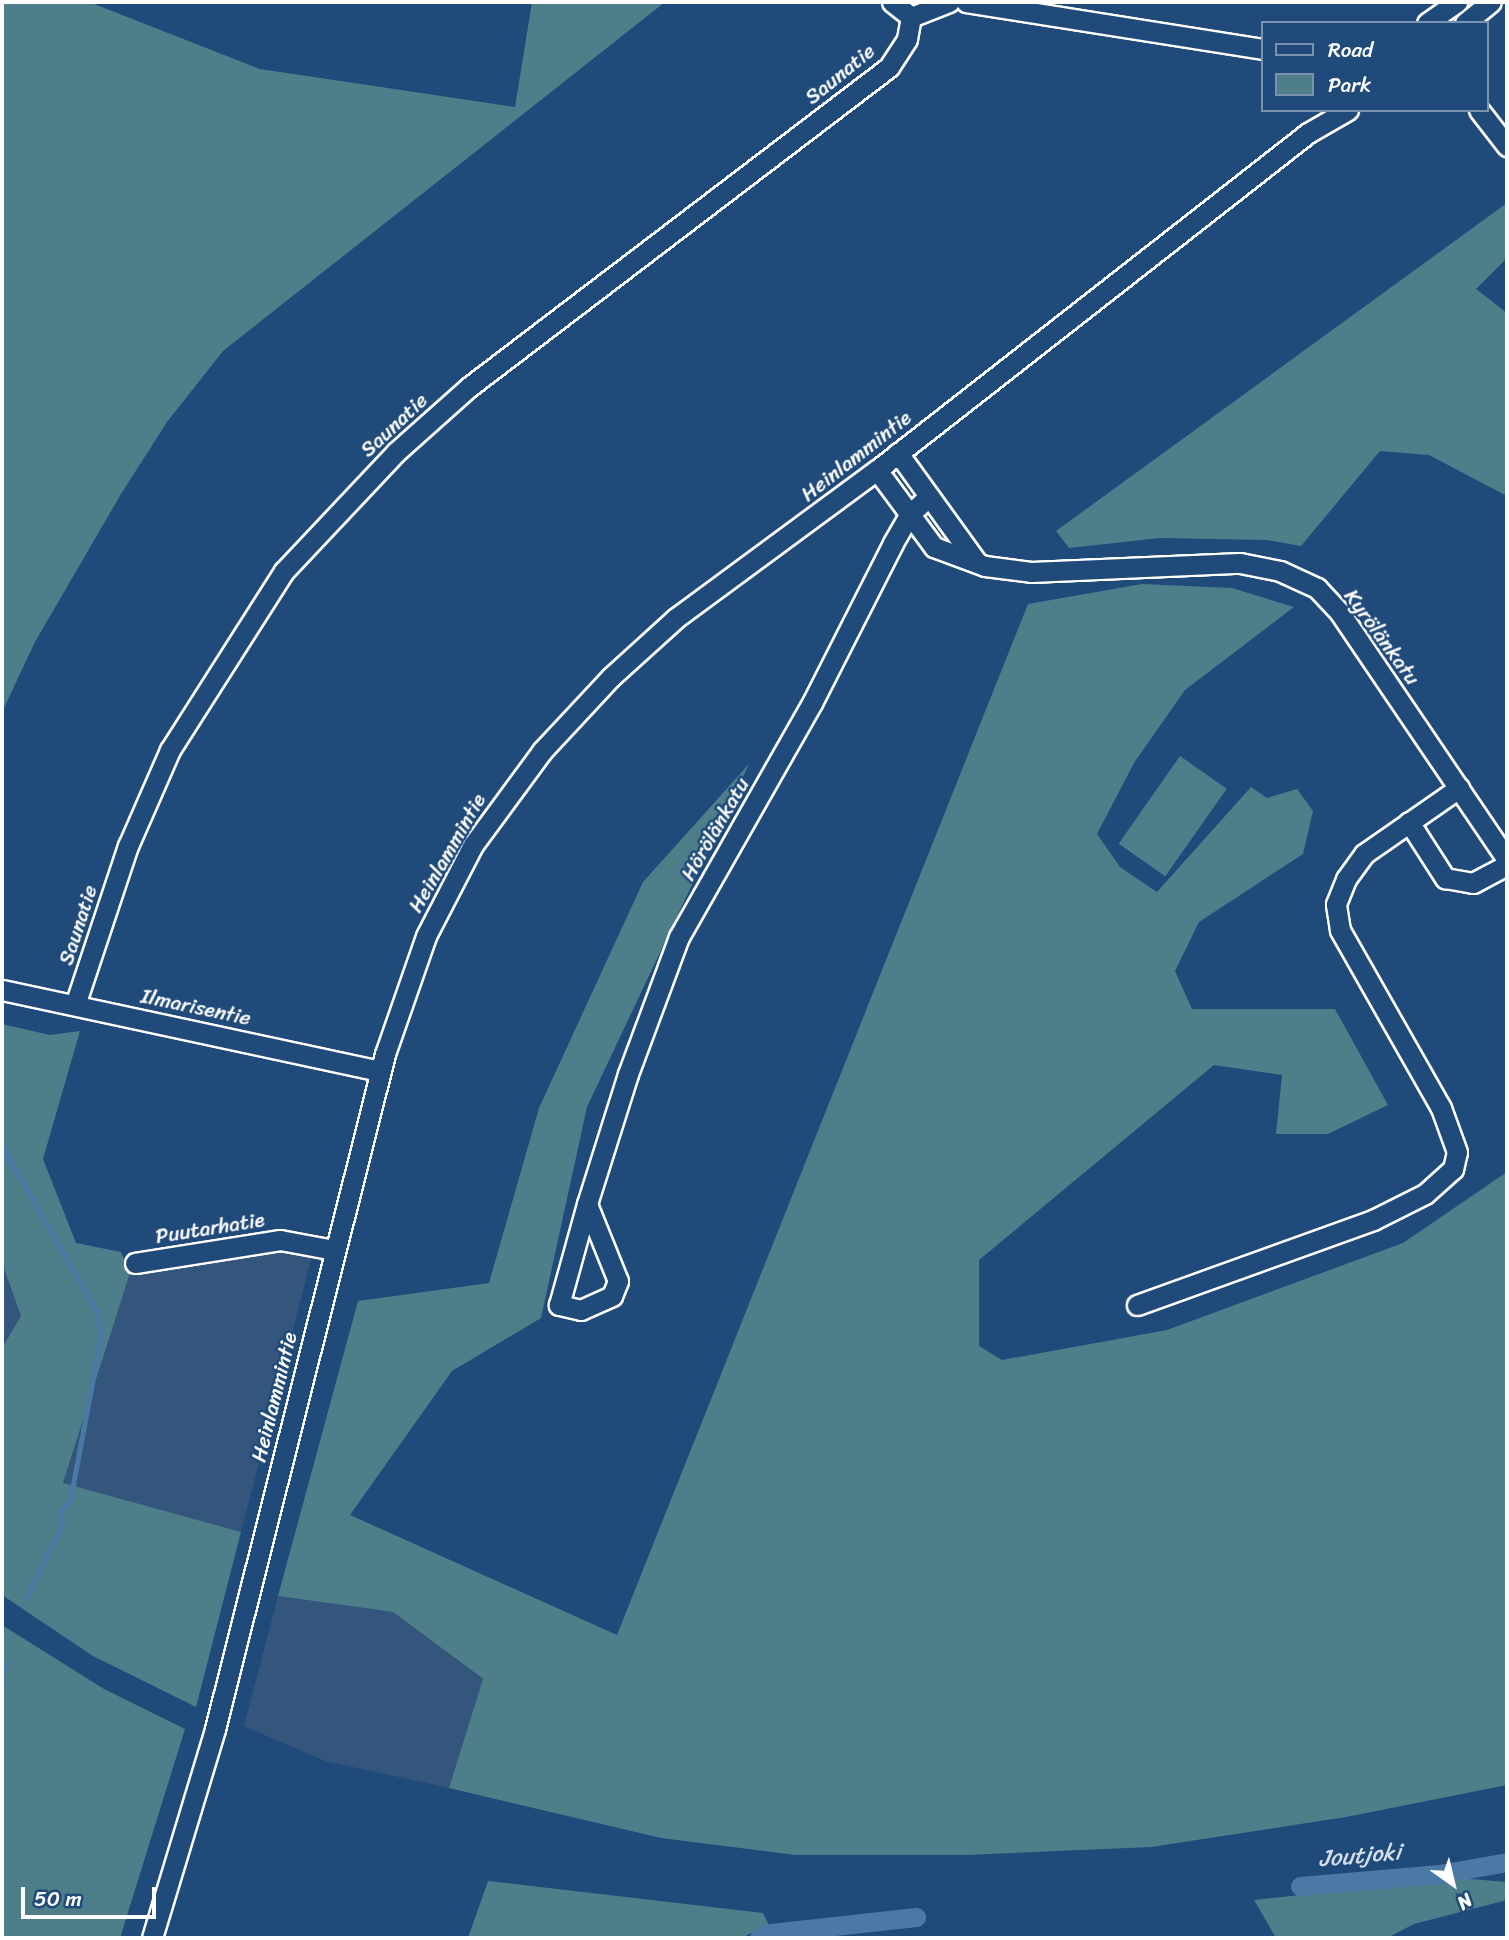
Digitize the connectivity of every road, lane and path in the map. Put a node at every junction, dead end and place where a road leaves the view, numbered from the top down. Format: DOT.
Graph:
graph roads {
  1 [pos="892,2"];
  2 [pos="949,2"];
  3 [pos="966,2"];
  4 [pos="1457,2"];
  5 [pos="1491,2"];
  6 [pos="911,18"];
  7 [pos="1430,21"];
  8 [pos="1467,21"];
  9 [pos="1260,49"];
  10 [pos="1321,112"];
  11 [pos="1345,112"];
  12 [pos="1481,112"];
  13 [pos="1308,133"];
  14 [pos="1507,146"];
  15 [pos="898,453"];
  16 [pos="877,470"];
  17 [pos="928,498"];
  18 [pos="910,514"];
  19 [pos="979,564"];
  20 [pos="1459,788"];
  21 [pos="1409,822"];
  22 [pos="1507,862"];
  23 [pos="2,990"];
  24 [pos="75,1005"];
  25 [pos="380,1071"];
  26 [pos="587,1204"];
  27 [pos="334,1250"];
  28 [pos="135,1262"];
  29 [pos="1137,1305"];
  30 [pos="152,1938"];
  1 -- 6 [label="street"];
  2 -- 6 [label="street"];
  3 -- 9 [label="street"];
  4 -- 7 [label="street"];
  5 -- 8 [label="street"];
  6 -- 24 [label="street, Saunatie"];
  10 -- 13 [label="street, Heinlammintie"];
  11 -- 13 [label="street, Heinlammintie"];
  12 -- 14 [label="street"];
  13 -- 15 [label="street, Heinlammintie"];
  15 -- 16 [label="street, Heinlammintie"];
  15 -- 17 [label="street"];
  16 -- 18 [label="street, Kyrölänkatu"];
  16 -- 25 [label="street, Heinlammintie"];
  17 -- 18 [label="street, Hörölänkatu"];
  17 -- 19 [label="street"];
  18 -- 19 [label="street, Kyrölänkatu"];
  18 -- 26 [label="street, Hörölänkatu"];
  19 -- 20 [label="street, Kyrölänkatu"];
  20 -- 21 [label="street"];
  20 -- 22 [label="street, Kyrölänkatu"];
  21 -- 22 [label="street"];
  21 -- 29 [label="street"];
  23 -- 24 [label="street, Ilmarisentie"];
  24 -- 25 [label="street, Ilmarisentie"];
  25 -- 27 [label="street, Heinlammintie"];
  26 -- 26 [label="street, Hörölänkatu"];
  27 -- 28 [label="street, Puutarhatie"];
  27 -- 30 [label="street, Heinlammintie"];
}
